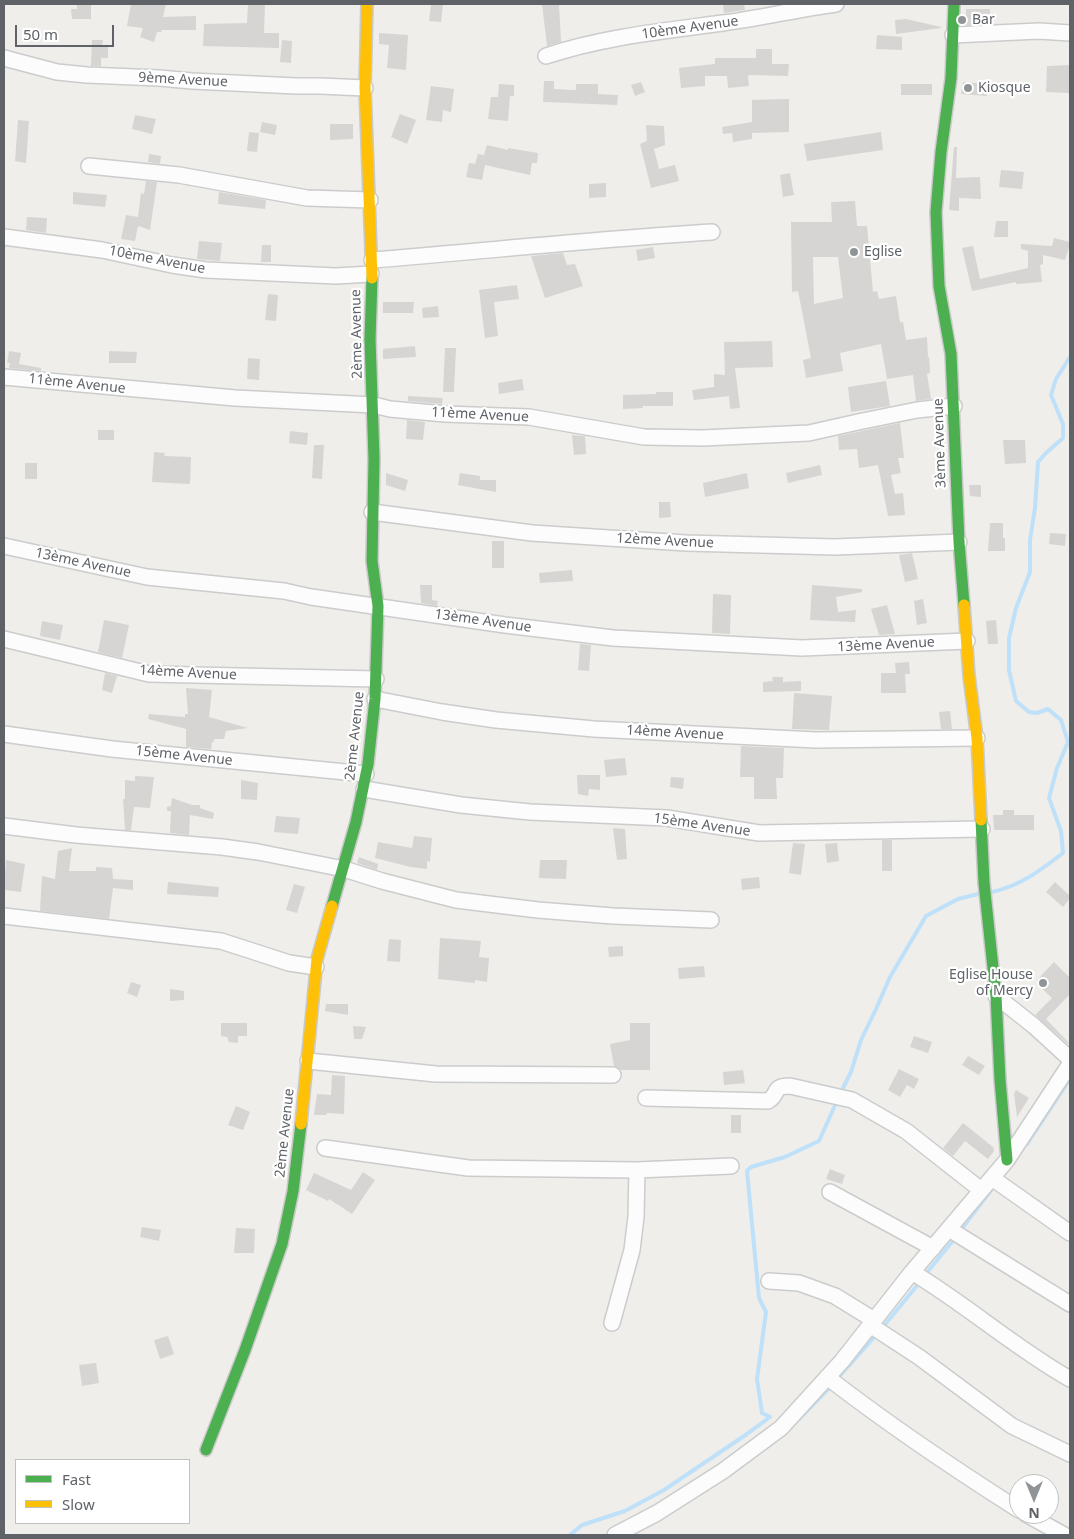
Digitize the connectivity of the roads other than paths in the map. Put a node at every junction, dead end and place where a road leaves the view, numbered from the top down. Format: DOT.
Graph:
graph roads {
  1 [pos="367,4"];
  2 [pos="836,4"];
  3 [pos="954,4"];
  4 [pos="1070,33"];
  5 [pos="953,35"];
  6 [pos="546,56"];
  7 [pos="4,58"];
  8 [pos="365,88"];
  9 [pos="89,166"];
  10 [pos="370,200"];
  11 [pos="712,232"];
  12 [pos="4,237"];
  13 [pos="372,267"];
  14 [pos="4,377"];
  15 [pos="374,405"];
  16 [pos="954,406"];
  17 [pos="372,512"];
  18 [pos="959,542"];
  19 [pos="4,546"];
  20 [pos="378,606"];
  21 [pos="4,639"];
  22 [pos="967,641"];
  23 [pos="376,679"];
  24 [pos="375,699"];
  25 [pos="4,734"];
  26 [pos="977,738"];
  27 [pos="365,782"];
  28 [pos="4,826"];
  29 [pos="982,829"];
  30 [pos="344,869"];
  31 [pos="4,916"];
  32 [pos="711,920"];
  33 [pos="316,966"];
  34 [pos="996,996"];
  35 [pos="1070,1059"];
  36 [pos="308,1062"];
  37 [pos="1070,1064"];
  38 [pos="613,1075"];
  39 [pos="646,1098"];
  40 [pos="325,1148"];
  41 [pos="1006,1160"];
  42 [pos="731,1166"];
  43 [pos="637,1170"];
  44 [pos="992,1178"];
  45 [pos="981,1190"];
  46 [pos="830,1192"];
  47 [pos="949,1228"];
  48 [pos="1070,1233"];
  49 [pos="933,1248"];
  50 [pos="912,1272"];
  51 [pos="769,1281"];
  52 [pos="1070,1304"];
  53 [pos="872,1322"];
  54 [pos="612,1323"];
  55 [pos="827,1377"];
  56 [pos="1070,1380"];
  57 [pos="206,1450"];
  58 [pos="1070,1454"];
  59 [pos="1009,1504"];
  60 [pos="1042,1530"];
  61 [pos="614,1535"];
  62 [pos="1064,1535"];
  1 -- 8 [label="street, 2ème Avenue"];
  2 -- 6 [label="street, 10ème Avenue"];
  3 -- 5 [label="street, 3ème Avenue"];
  4 -- 5 [label="street"];
  5 -- 16 [label="street, 3ème Avenue"];
  7 -- 8 [label="street, 9ème Avenue"];
  8 -- 10 [label="street, 2ème Avenue"];
  9 -- 10 [label="street"];
  10 -- 13 [label="street, 2ème Avenue"];
  11 -- 13 [label="street, 10ème Avenue"];
  12 -- 13 [label="street, 10ème Avenue"];
  13 -- 15 [label="street, 2ème Avenue"];
  14 -- 15 [label="street, 11ème Avenue"];
  15 -- 16 [label="street, 11ème Avenue"];
  15 -- 17 [label="street, 2ème Avenue"];
  16 -- 18 [label="street, 3ème Avenue"];
  17 -- 18 [label="street, 12ème Avenue"];
  17 -- 20 [label="street, 2ème Avenue"];
  18 -- 22 [label="street, 3ème Avenue"];
  19 -- 20 [label="street, 13ème Avenue"];
  20 -- 22 [label="street, 13ème Avenue"];
  20 -- 23 [label="street, 2ème Avenue"];
  21 -- 23 [label="street, 14ème Avenue"];
  22 -- 26 [label="street, 3ème Avenue"];
  23 -- 24 [label="street, 2ème Avenue"];
  24 -- 26 [label="street, 14ème Avenue"];
  24 -- 27 [label="street, 2ème Avenue"];
  25 -- 27 [label="street, 15ème Avenue"];
  26 -- 29 [label="street, 3ème Avenue"];
  27 -- 29 [label="street, 15ème Avenue"];
  27 -- 30 [label="street, 2ème Avenue"];
  28 -- 30 [label="street"];
  29 -- 34 [label="street, 3ème Avenue"];
  30 -- 32 [label="street"];
  30 -- 33 [label="street, 2ème Avenue"];
  31 -- 33 [label="street"];
  33 -- 36 [label="street, 2ème Avenue"];
  34 -- 35 [label="street"];
  34 -- 41 [label="street, 3ème Avenue"];
  36 -- 38 [label="street"];
  36 -- 57 [label="street, 2ème Avenue"];
  37 -- 41 [label="street"];
  39 -- 45 [label="street"];
  40 -- 43 [label="street"];
  41 -- 44 [label="street"];
  42 -- 43 [label="street"];
  43 -- 54 [label="street"];
  44 -- 45 [label="street"];
  44 -- 48 [label="street"];
  45 -- 47 [label="street"];
  46 -- 49 [label="street"];
  47 -- 49 [label="street"];
  47 -- 52 [label="street"];
  49 -- 50 [label="street"];
  50 -- 53 [label="street"];
  50 -- 56 [label="street"];
  51 -- 53 [label="street"];
  53 -- 55 [label="street"];
  53 -- 58 [label="street"];
  55 -- 59 [label="street"];
  55 -- 61 [label="street"];
  60 -- 62 [label="street"];
}
